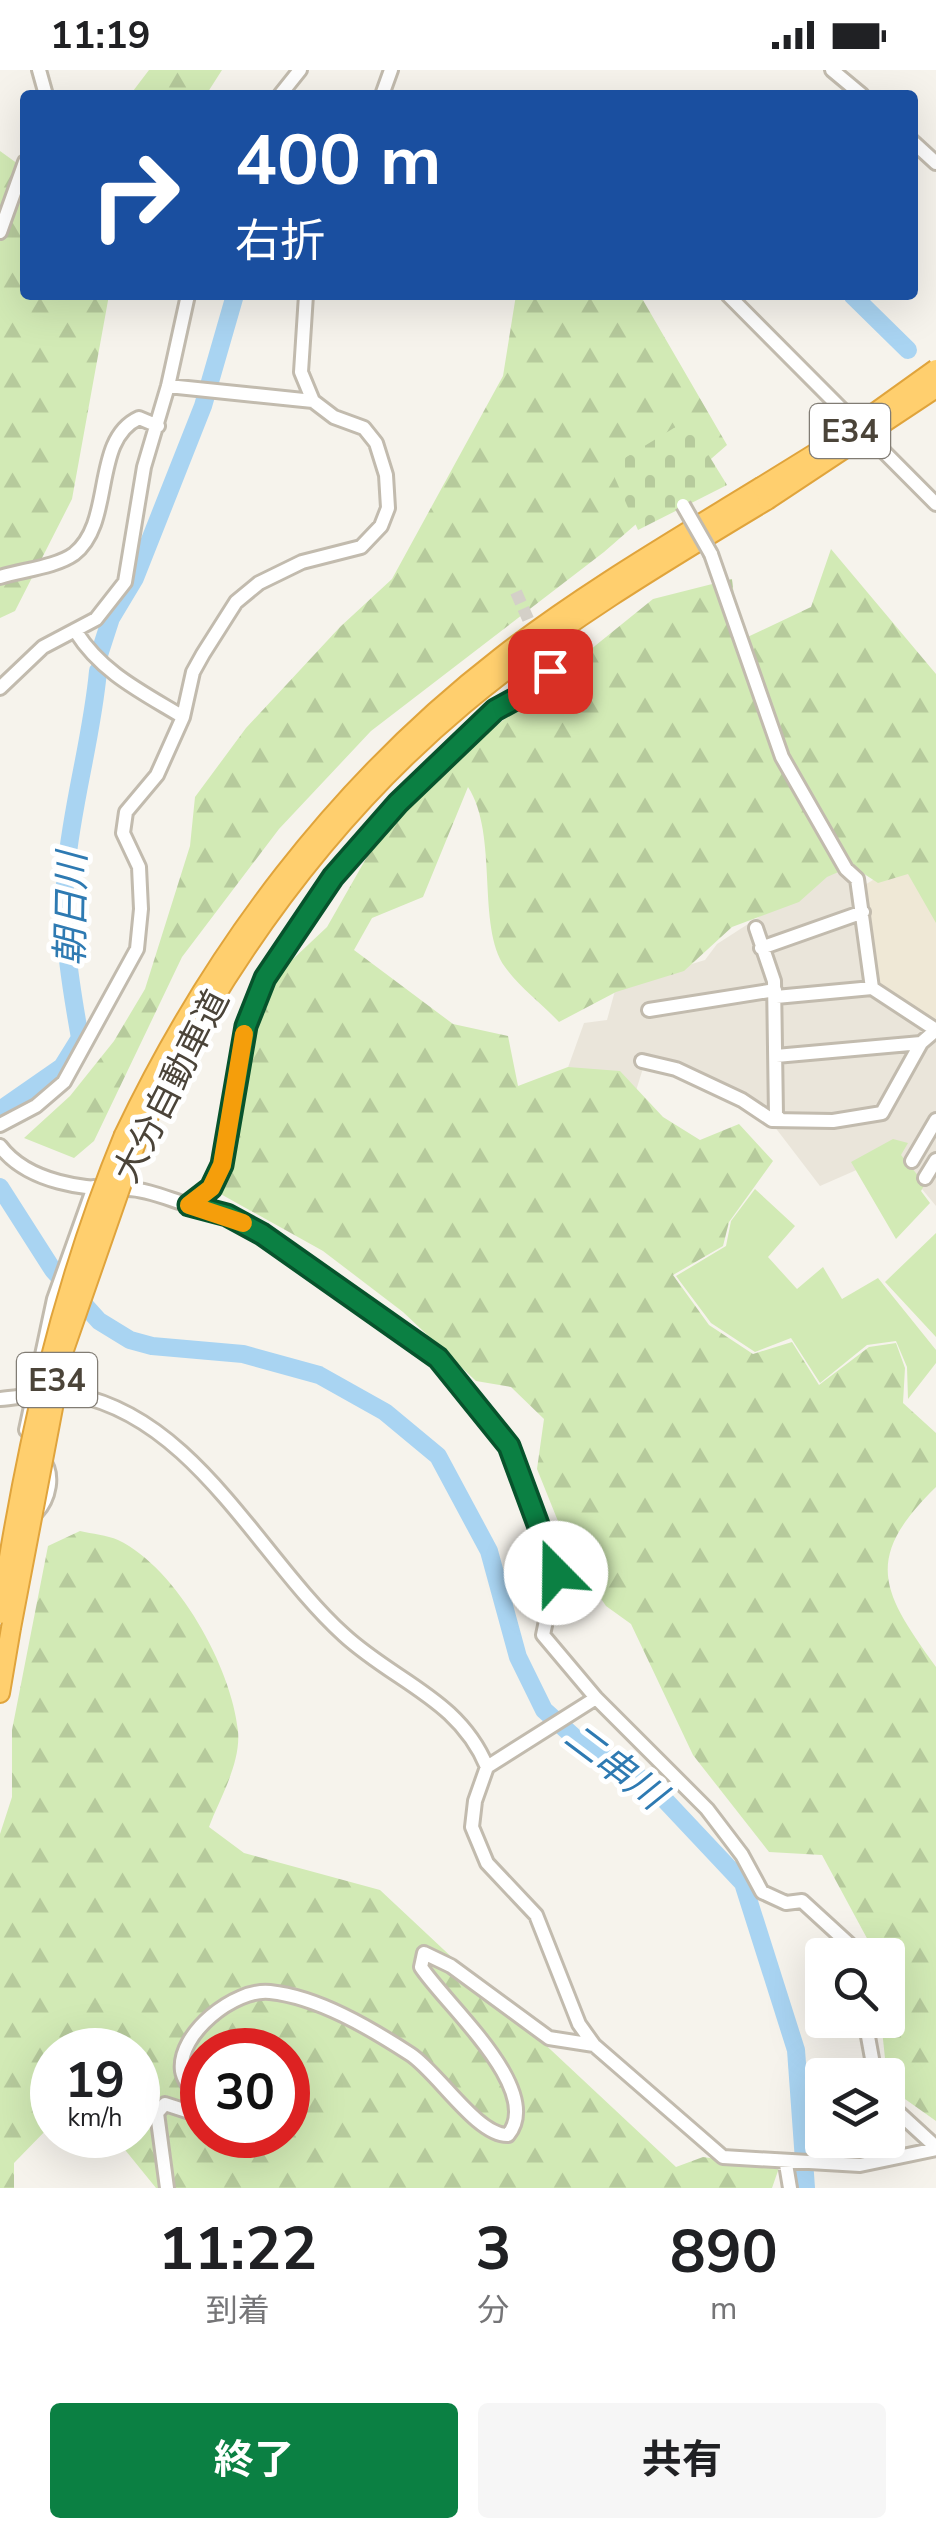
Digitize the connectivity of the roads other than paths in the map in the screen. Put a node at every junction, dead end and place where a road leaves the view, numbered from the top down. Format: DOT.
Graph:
graph roads {
  1 [pos="300,70"];
  2 [pos="832,70"];
  3 [pos="284,90"];
  4 [pos="856,90"];
  5 [pos="20,176"];
  6 [pos="0,232"];
  7 [pos="187,300"];
  8 [pos="306,300"];
  9 [pos="733,300"];
  10 [pos="936,370"];
  11 [pos="168,386"];
  12 [pos="936,388"];
  13 [pos="313,402"];
  14 [pos="158,426"];
  15 [pos="764,494"];
  16 [pos="680,499"];
  17 [pos="936,504"];
  18 [pos="0,578"];
  19 [pos="76,632"];
  20 [pos="550,671"];
  21 [pos="0,688"];
  22 [pos="184,717"];
  23 [pos="863,912"];
  24 [pos="756,928"];
  25 [pos="761,948"];
  26 [pos="872,988"];
  27 [pos="775,994"];
  28 [pos="649,1010"];
  29 [pos="936,1030"];
  30 [pos="921,1043"];
  31 [pos="776,1056"];
  32 [pos="642,1061"];
  33 [pos="782,1120"];
  34 [pos="936,1120"];
  35 [pos="0,1125"];
  36 [pos="0,1146"];
  37 [pos="936,1160"];
  38 [pos="912,1161"];
  39 [pos="925,1178"];
  40 [pos="94,1188"];
  41 [pos="189,1205"];
  42 [pos="31,1395"];
  43 [pos="0,1399"];
  44 [pos="0,1556"];
  45 [pos="5,1621"];
  46 [pos="0,1693"];
  47 [pos="596,1698"];
  48 [pos="487,1767"];
  49 [pos="842,1938"];
  50 [pos="204,2028"];
  51 [pos="594,2045"];
  52 [pos="180,2107"];
  53 [pos="905,2122"];
  54 [pos="936,2148"];
  55 [pos="786,2164"];
  56 [pos="166,2188"];
  57 [pos="790,2188"];
  1 -- 3 [label="street"];
  2 -- 4 [label="street"];
  5 -- 6 [label="street"];
  7 -- 11 [label="street"];
  8 -- 13 [label="street"];
  9 -- 17 [label="street"];
  10 -- 15 [label="highway, 大分自動車道 / E34, bridge"];
  11 -- 13 [label="street"];
  11 -- 14 [label="street"];
  12 -- 15 [label="highway, 大分自動車道 / E34, bridge"];
  13 -- 22 [label="street"];
  14 -- 18 [label="street"];
  14 -- 19 [label="street"];
  15 -- 45 [label="highway, 大分自動車道 / E34, bridge"];
  16 -- 23 [label="street, bridge"];
  19 -- 21 [label="street"];
  19 -- 22 [label="street"];
  20 -- 41 [label="street"];
  22 -- 35 [label="street"];
  23 -- 25 [label="street"];
  23 -- 26 [label="street"];
  24 -- 25 [label="street"];
  25 -- 27 [label="street"];
  26 -- 27 [label="street"];
  26 -- 29 [label="street"];
  27 -- 28 [label="street"];
  27 -- 31 [label="street"];
  29 -- 30 [label="street"];
  30 -- 31 [label="street"];
  30 -- 33 [label="street"];
  31 -- 33 [label="street"];
  32 -- 33 [label="street"];
  34 -- 38 [label="street"];
  36 -- 40 [label="street"];
  37 -- 39 [label="street"];
  40 -- 41 [label="street"];
  40 -- 42 [label="street"];
  41 -- 47 [label="street"];
  42 -- 43 [label="street"];
  42 -- 44 [label="street"];
  42 -- 48 [label="street"];
  45 -- 46 [label="highway, 大分自動車道 / E34"];
  47 -- 48 [label="street"];
  47 -- 49 [label="street"];
  48 -- 51 [label="street"];
  50 -- 51 [label="street"];
  51 -- 55 [label="street"];
  52 -- 56 [label="street"];
  53 -- 54 [label="street"];
  54 -- 55 [label="street"];
  55 -- 57 [label="street"];
}
